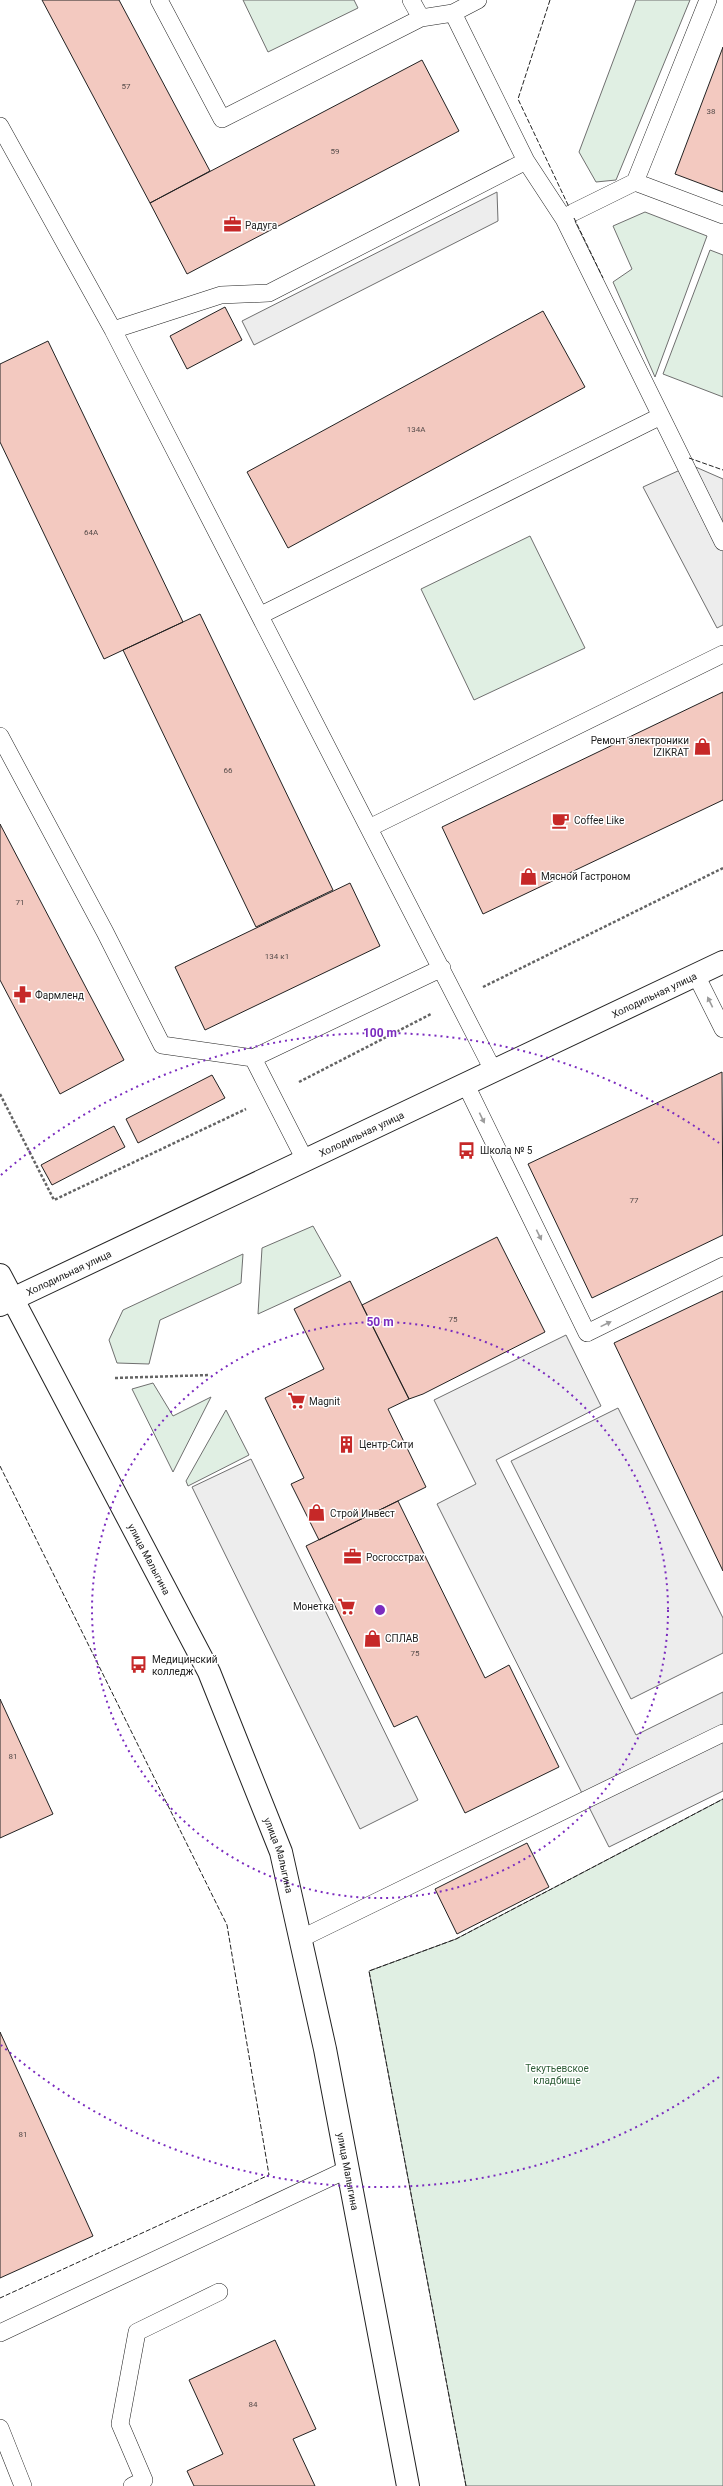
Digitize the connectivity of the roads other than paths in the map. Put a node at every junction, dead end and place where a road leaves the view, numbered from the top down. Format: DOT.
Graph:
graph roads {
  1 [pos="159,0"];
  2 [pos="411,0"];
  3 [pos="478,0"];
  4 [pos="708,0"];
  5 [pos="453,13"];
  6 [pos="420,18"];
  7 [pos="0,126"];
  8 [pos="526,161"];
  9 [pos="635,182"];
  10 [pos="723,215"];
  11 [pos="564,219"];
  12 [pos="113,330"];
  13 [pos="662,416"];
  14 [pos="723,542"];
  15 [pos="261,615"];
  16 [pos="723,654"];
  17 [pos="0,736"];
  18 [pos="369,828"];
  19 [pos="723,962"];
  20 [pos="442,968"];
  21 [pos="696,975"];
  22 [pos="723,1029"];
  23 [pos="253,1058"];
  24 [pos="493,1070"];
  25 [pos="465,1083"];
  26 [pos="305,1160"];
  27 [pos="723,1266"];
  28 [pos="0,1275"];
  29 [pos="6,1302"];
  30 [pos="723,1733"];
  31 [pos="300,1939"];
  32 [pos="348,2169"];
  33 [pos="219,2292"];
  34 [pos="0,2333"];
  35 [pos="0,2428"];
  36 [pos="23,2486"];
  37 [pos="132,2486"];
  38 [pos="408,2486"];
  1 -- 6 [label="lane"];
  2 -- 6 [label="lane"];
  3 -- 5 [label="lane"];
  4 -- 9 [label="lane"];
  5 -- 6 [label="lane"];
  5 -- 8 [label="lane"];
  7 -- 12 [label="lane"];
  8 -- 11 [label="lane"];
  8 -- 12 [label="lane"];
  9 -- 10 [label="lane"];
  9 -- 11 [label="lane"];
  11 -- 13 [label="lane"];
  12 -- 15 [label="lane"];
  13 -- 14 [label="lane"];
  13 -- 15 [label="lane"];
  15 -- 18 [label="lane"];
  16 -- 18 [label="lane"];
  17 -- 23 [label="lane"];
  18 -- 20 [label="lane"];
  19 -- 21 [label="street, Холодильная улица"];
  20 -- 23 [label="lane"];
  20 -- 24 [label="lane"];
  22 -- 21 [label="lane, one-way"];
  21 -- 24 [label="street, Холодильная улица"];
  23 -- 26 [label="lane"];
  24 -- 25 [label="street, Холодильная улица"];
  25 -- 26 [label="street, Холодильная улица"];
  25 -- 27 [label="lane, one-way"];
  26 -- 29 [label="street, Холодильная улица"];
  28 -- 29 [label="street, улица Малыгина"];
  29 -- 31 [label="street, улица Малыгина"];
  30 -- 31 [label="lane"];
  31 -- 32 [label="street, улица Малыгина"];
  32 -- 34 [label="lane"];
  32 -- 38 [label="street, улица Малыгина"];
  33 -- 37 [label="lane"];
  35 -- 36 [label="lane"];
}
